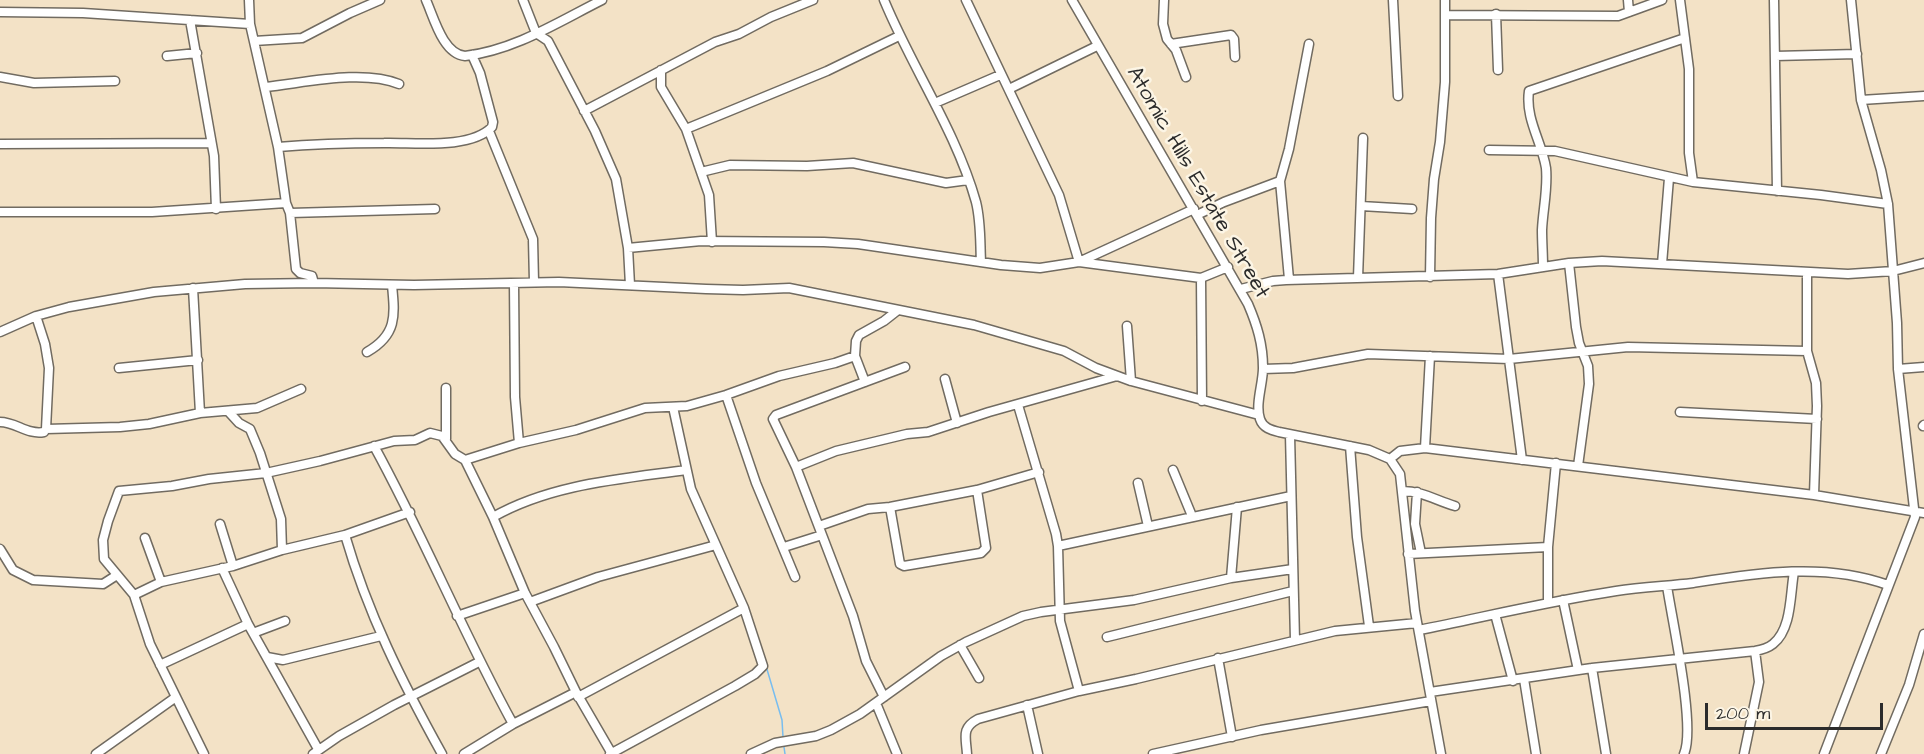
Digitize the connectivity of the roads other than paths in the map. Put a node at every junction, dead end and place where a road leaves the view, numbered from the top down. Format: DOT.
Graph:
graph roads {
  1 [pos="249,0"];
  2 [pos="380,0"];
  3 [pos="426,0"];
  4 [pos="523,0"];
  5 [pos="602,0"];
  6 [pos="813,0"];
  7 [pos="884,0"];
  8 [pos="966,0"];
  9 [pos="1072,0"];
  10 [pos="1164,0"];
  11 [pos="1393,0"];
  12 [pos="1445,0"];
  13 [pos="1628,0"];
  14 [pos="1662,0"];
  15 [pos="1680,0"];
  16 [pos="1774,0"];
  17 [pos="1851,0"];
  18 [pos="0,12"];
  19 [pos="1629,12"];
  20 [pos="1496,14"];
  21 [pos="1445,15"];
  22 [pos="190,20"];
  23 [pos="250,24"];
  24 [pos="537,33"];
  25 [pos="899,36"];
  26 [pos="1685,38"];
  27 [pos="254,41"];
  28 [pos="1171,44"];
  29 [pos="1309,44"];
  30 [pos="1097,46"];
  31 [pos="197,53"];
  32 [pos="1857,54"];
  33 [pos="472,55"];
  34 [pos="167,56"];
  35 [pos="1775,56"];
  36 [pos="1235,57"];
  37 [pos="661,70"];
  38 [pos="1498,70"];
  39 [pos="1000,75"];
  40 [pos="0,77"];
  41 [pos="1186,77"];
  42 [pos="646,78"];
  43 [pos="115,81"];
  44 [pos="399,84"];
  45 [pos="265,87"];
  46 [pos="661,87"];
  47 [pos="1009,89"];
  48 [pos="1398,96"];
  49 [pos="1924,96"];
  50 [pos="1861,100"];
  51 [pos="935,104"];
  52 [pos="584,111"];
  53 [pos="686,129"];
  54 [pos="489,131"];
  55 [pos="1362,138"];
  56 [pos="210,143"];
  57 [pos="0,144"];
  58 [pos="278,147"];
  59 [pos="1489,150"];
  60 [pos="1543,151"];
  61 [pos="701,172"];
  62 [pos="1669,178"];
  63 [pos="968,180"];
  64 [pos="1280,181"];
  65 [pos="1694,182"];
  66 [pos="1777,191"];
  67 [pos="286,203"];
  68 [pos="1888,204"];
  69 [pos="1361,206"];
  70 [pos="216,209"];
  71 [pos="435,209"];
  72 [pos="1412,209"];
  73 [pos="0,212"];
  74 [pos="1196,212"];
  75 [pos="290,213"];
  76 [pos="712,242"];
  77 [pos="628,248"];
  78 [pos="981,262"];
  79 [pos="1079,262"];
  80 [pos="1569,263"];
  81 [pos="1924,263"];
  82 [pos="1662,264"];
  83 [pos="1228,267"];
  84 [pos="1543,267"];
  85 [pos="1893,271"];
  86 [pos="1807,273"];
  87 [pos="1498,274"];
  88 [pos="1430,277"];
  89 [pos="1200,278"];
  90 [pos="1358,278"];
  91 [pos="1289,279"];
  92 [pos="534,282"];
  93 [pos="314,283"];
  94 [pos="514,283"];
  95 [pos="392,285"];
  96 [pos="630,285"];
  97 [pos="193,288"];
  98 [pos="1241,289"];
  99 [pos="898,310"];
  100 [pos="36,316"];
  101 [pos="1127,326"];
  102 [pos="0,332"];
  103 [pos="1583,351"];
  104 [pos="1807,351"];
  105 [pos="367,352"];
  106 [pos="855,356"];
  107 [pos="1430,356"];
  108 [pos="1509,359"];
  109 [pos="198,360"];
  110 [pos="1924,367"];
  111 [pos="119,368"];
  112 [pos="905,368"];
  113 [pos="1263,369"];
  114 [pos="1898,369"];
  115 [pos="1118,376"];
  116 [pos="945,379"];
  117 [pos="1131,381"];
  118 [pos="865,382"];
  119 [pos="446,388"];
  120 [pos="301,389"];
  121 [pos="726,395"];
  122 [pos="1202,401"];
  123 [pos="1018,405"];
  124 [pos="673,407"];
  125 [pos="228,411"];
  126 [pos="1680,412"];
  127 [pos="201,413"];
  128 [pos="1259,415"];
  129 [pos="1817,419"];
  130 [pos="0,422"];
  131 [pos="957,423"];
  132 [pos="46,429"];
  133 [pos="1290,435"];
  134 [pos="446,439"];
  135 [pos="519,442"];
  136 [pos="374,446"];
  137 [pos="1350,446"];
  138 [pos="1425,448"];
  139 [pos="1390,459"];
  140 [pos="465,460"];
  141 [pos="1522,460"];
  142 [pos="1556,463"];
  143 [pos="1578,466"];
  144 [pos="796,467"];
  145 [pos="686,470"];
  146 [pos="1173,471"];
  147 [pos="266,472"];
  148 [pos="1039,472"];
  149 [pos="1138,483"];
  150 [pos="977,490"];
  151 [pos="1403,491"];
  152 [pos="1417,492"];
  153 [pos="1814,495"];
  154 [pos="1292,496"];
  155 [pos="1455,506"];
  156 [pos="890,507"];
  157 [pos="1237,507"];
  158 [pos="1914,511"];
  159 [pos="410,512"];
  160 [pos="1924,513"];
  161 [pos="1192,516"];
  162 [pos="493,517"];
  163 [pos="220,524"];
  164 [pos="1148,526"];
  165 [pos="820,531"];
  166 [pos="345,535"];
  167 [pos="145,538"];
  168 [pos="716,544"];
  169 [pos="1058,546"];
  170 [pos="784,547"];
  171 [pos="1548,547"];
  172 [pos="0,549"];
  173 [pos="282,550"];
  174 [pos="1421,553"];
  175 [pos="1408,554"];
  176 [pos="232,566"];
  177 [pos="222,568"];
  178 [pos="1293,569"];
  179 [pos="1794,572"];
  180 [pos="117,575"];
  181 [pos="795,577"];
  182 [pos="1231,578"];
  183 [pos="161,582"];
  184 [pos="1887,585"];
  185 [pos="1667,586"];
  186 [pos="1293,591"];
  187 [pos="525,593"];
  188 [pos="134,596"];
  189 [pos="1563,600"];
  190 [pos="530,602"];
  191 [pos="1548,603"];
  192 [pos="744,608"];
  193 [pos="1059,609"];
  194 [pos="1495,614"];
  195 [pos="457,616"];
  196 [pos="285,621"];
  197 [pos="248,624"];
  198 [pos="1369,626"];
  199 [pos="1418,627"];
  200 [pos="253,633"];
  201 [pos="1924,634"];
  202 [pos="381,636"];
  203 [pos="1107,637"];
  204 [pos="1295,640"];
  205 [pos="960,645"];
  206 [pos="1755,651"];
  207 [pos="267,657"];
  208 [pos="1218,658"];
  209 [pos="1678,658"];
  210 [pos="283,660"];
  211 [pos="479,662"];
  212 [pos="160,665"];
  213 [pos="1592,668"];
  214 [pos="1578,670"];
  215 [pos="276,673"];
  216 [pos="980,678"];
  217 [pos="1524,679"];
  218 [pos="1513,681"];
  219 [pos="1079,691"];
  220 [pos="577,695"];
  221 [pos="1431,696"];
  222 [pos="176,697"];
  223 [pos="410,697"];
  224 [pos="884,697"];
  225 [pos="876,703"];
  226 [pos="1027,705"];
  227 [pos="513,724"];
  228 [pos="1232,737"];
  229 [pos="315,752"];
  230 [pos="96,754"];
  231 [pos="204,754"];
  232 [pos="442,754"];
  233 [pos="464,754"];
  234 [pos="611,754"];
  235 [pos="750,754"];
  236 [pos="897,754"];
  237 [pos="968,754"];
  238 [pos="1038,754"];
  239 [pos="1153,754"];
  240 [pos="1441,754"];
  241 [pos="1536,754"];
  242 [pos="1606,754"];
  243 [pos="1684,754"];
  244 [pos="1744,754"];
  245 [pos="1824,754"];
  246 [pos="1881,754"];
  1 -- 23 [label="street"];
  2 -- 27 [label="street"];
  3 -- 33 [label="street"];
  4 -- 24 [label="street"];
  5 -- 24 [label="street"];
  6 -- 37 [label="street"];
  7 -- 25 [label="street"];
  8 -- 39 [label="street"];
  9 -- 30 [label="street, Atomic Hills Estate Street"];
  10 -- 28 [label="street"];
  11 -- 48 [label="street"];
  12 -- 21 [label="street"];
  13 -- 19 [label="street"];
  14 -- 19 [label="street"];
  15 -- 26 [label="street"];
  16 -- 35 [label="street"];
  17 -- 32 [label="street"];
  18 -- 22 [label="street"];
  19 -- 20 [label="street"];
  20 -- 21 [label="street"];
  20 -- 38 [label="street"];
  21 -- 88 [label="street"];
  22 -- 23 [label="street"];
  22 -- 31 [label="street"];
  23 -- 27 [label="street"];
  24 -- 33 [label="street"];
  24 -- 52 [label="street"];
  25 -- 51 [label="street"];
  25 -- 53 [label="street"];
  26 -- 60 [label="street"];
  26 -- 65 [label="street"];
  27 -- 45 [label="street"];
  28 -- 36 [label="street"];
  28 -- 41 [label="street"];
  29 -- 64 [label="street"];
  30 -- 47 [label="street"];
  30 -- 74 [label="street, Atomic Hills Estate Street"];
  31 -- 34 [label="street"];
  31 -- 56 [label="street"];
  32 -- 35 [label="street"];
  32 -- 50 [label="street"];
  33 -- 54 [label="street"];
  35 -- 66 [label="street"];
  37 -- 42 [label="street"];
  37 -- 46 [label="street"];
  39 -- 47 [label="street"];
  39 -- 51 [label="street"];
  40 -- 43 [label="street"];
  42 -- 46 [label="street"];
  42 -- 52 [label="street"];
  44 -- 45 [label="street"];
  45 -- 58 [label="street"];
  46 -- 53 [label="street"];
  47 -- 79 [label="street"];
  49 -- 50 [label="street"];
  50 -- 68 [label="street"];
  51 -- 63 [label="street"];
  52 -- 77 [label="street"];
  53 -- 61 [label="street"];
  54 -- 58 [label="street"];
  54 -- 92 [label="street"];
  55 -- 69 [label="street"];
  56 -- 57 [label="street"];
  56 -- 70 [label="street"];
  58 -- 67 [label="street"];
  59 -- 60 [label="street"];
  60 -- 62 [label="street"];
  60 -- 84 [label="street"];
  61 -- 63 [label="street"];
  61 -- 76 [label="street"];
  62 -- 65 [label="street"];
  62 -- 82 [label="street"];
  63 -- 78 [label="street"];
  64 -- 74 [label="street"];
  64 -- 91 [label="street"];
  65 -- 66 [label="street"];
  66 -- 68 [label="street"];
  67 -- 70 [label="street"];
  67 -- 75 [label="street"];
  68 -- 85 [label="street"];
  69 -- 72 [label="street"];
  69 -- 90 [label="street"];
  70 -- 73 [label="street"];
  71 -- 75 [label="street"];
  74 -- 79 [label="street"];
  74 -- 83 [label="street, Atomic Hills Estate Street"];
  75 -- 93 [label="street"];
  76 -- 77 [label="street"];
  76 -- 78 [label="street"];
  77 -- 96 [label="street"];
  78 -- 79 [label="street"];
  79 -- 89 [label="street"];
  80 -- 82 [label="street"];
  80 -- 84 [label="street"];
  80 -- 103 [label="street"];
  81 -- 85 [label="street"];
  82 -- 86 [label="street"];
  83 -- 89 [label="street"];
  83 -- 98 [label="street, Atomic Hills Estate Street"];
  84 -- 87 [label="street"];
  85 -- 86 [label="street"];
  85 -- 114 [label="street"];
  86 -- 104 [label="street"];
  87 -- 88 [label="street"];
  87 -- 108 [label="street"];
  88 -- 90 [label="street"];
  89 -- 122 [label="street"];
  90 -- 91 [label="street"];
  91 -- 98 [label="street"];
  92 -- 94 [label="street"];
  92 -- 96 [label="street"];
  93 -- 95 [label="street"];
  93 -- 97 [label="street"];
  94 -- 95 [label="street"];
  94 -- 135 [label="street"];
  95 -- 105 [label="street"];
  96 -- 99 [label="street"];
  97 -- 100 [label="street"];
  97 -- 109 [label="street"];
  98 -- 113 [label="street, Atomic Hills Estate Street"];
  99 -- 106 [label="street"];
  99 -- 115 [label="street"];
  100 -- 102 [label="street"];
  100 -- 132 [label="street"];
  101 -- 117 [label="street"];
  103 -- 104 [label="street"];
  103 -- 108 [label="street"];
  103 -- 143 [label="street"];
  104 -- 129 [label="street"];
  106 -- 118 [label="street"];
  106 -- 121 [label="street"];
  107 -- 108 [label="street"];
  107 -- 113 [label="street"];
  107 -- 138 [label="street"];
  108 -- 141 [label="street"];
  109 -- 111 [label="street"];
  109 -- 127 [label="street"];
  110 -- 114 [label="street"];
  112 -- 118 [label="street"];
  113 -- 128 [label="street, Atomic Hills Estate Street"];
  114 -- 158 [label="street"];
  115 -- 117 [label="street"];
  115 -- 123 [label="street"];
  116 -- 131 [label="street"];
  117 -- 122 [label="street"];
  118 -- 144 [label="street"];
  119 -- 134 [label="street"];
  120 -- 125 [label="street"];
  121 -- 124 [label="street"];
  121 -- 170 [label="street"];
  122 -- 128 [label="street"];
  123 -- 131 [label="street"];
  123 -- 148 [label="street"];
  124 -- 135 [label="street"];
  124 -- 145 [label="street"];
  125 -- 127 [label="street"];
  125 -- 147 [label="street"];
  126 -- 129 [label="street"];
  127 -- 132 [label="street"];
  128 -- 133 [label="street"];
  129 -- 153 [label="street"];
  130 -- 132 [label="street"];
  131 -- 144 [label="street"];
  133 -- 137 [label="street"];
  133 -- 154 [label="street"];
  134 -- 136 [label="street"];
  134 -- 140 [label="street"];
  135 -- 140 [label="street"];
  136 -- 147 [label="street"];
  136 -- 159 [label="street"];
  137 -- 139 [label="street"];
  137 -- 198 [label="street"];
  138 -- 139 [label="street"];
  138 -- 141 [label="street"];
  139 -- 151 [label="street"];
  140 -- 162 [label="street"];
  141 -- 142 [label="street"];
  142 -- 143 [label="street"];
  142 -- 171 [label="street"];
  143 -- 153 [label="street"];
  144 -- 165 [label="street"];
  145 -- 162 [label="street"];
  145 -- 168 [label="street"];
  146 -- 161 [label="street"];
  147 -- 173 [label="street"];
  147 -- 180 [label="street"];
  148 -- 150 [label="street"];
  148 -- 169 [label="street"];
  149 -- 164 [label="street"];
  150 -- 156 [label="street"];
  150 -- 156 [label="street"];
  151 -- 152 [label="street"];
  151 -- 175 [label="street"];
  152 -- 155 [label="street"];
  152 -- 174 [label="street"];
  153 -- 158 [label="street"];
  154 -- 157 [label="street"];
  154 -- 178 [label="street"];
  156 -- 165 [label="street"];
  157 -- 161 [label="street"];
  157 -- 182 [label="street"];
  158 -- 160 [label="street"];
  158 -- 184 [label="street"];
  159 -- 166 [label="street"];
  159 -- 195 [label="street"];
  161 -- 164 [label="street"];
  162 -- 187 [label="street"];
  163 -- 176 [label="street"];
  164 -- 169 [label="street"];
  165 -- 170 [label="street"];
  165 -- 224 [label="street"];
  166 -- 173 [label="street"];
  166 -- 202 [label="street"];
  167 -- 183 [label="street"];
  168 -- 190 [label="street"];
  168 -- 192 [label="street"];
  169 -- 193 [label="street"];
  170 -- 181 [label="street"];
  171 -- 174 [label="street"];
  171 -- 191 [label="street"];
  172 -- 180 [label="street"];
  173 -- 176 [label="street"];
  174 -- 175 [label="street"];
  175 -- 199 [label="street"];
  176 -- 177 [label="street"];
  177 -- 183 [label="street"];
  177 -- 197 [label="street"];
  178 -- 182 [label="street"];
  178 -- 186 [label="street"];
  179 -- 184 [label="street"];
  179 -- 185 [label="street"];
  179 -- 206 [label="street"];
  180 -- 188 [label="street"];
  182 -- 193 [label="street"];
  183 -- 188 [label="street"];
  184 -- 245 [label="street"];
  185 -- 189 [label="street"];
  185 -- 209 [label="street"];
  186 -- 203 [label="street"];
  186 -- 204 [label="street"];
  187 -- 190 [label="street"];
  187 -- 195 [label="street"];
  188 -- 212 [label="street"];
  189 -- 191 [label="street"];
  189 -- 214 [label="street"];
  190 -- 220 [label="street"];
  191 -- 194 [label="street"];
  192 -- 220 [label="street"];
  192 -- 234 [label="street"];
  193 -- 205 [label="street"];
  193 -- 219 [label="street"];
  194 -- 199 [label="street"];
  194 -- 218 [label="street"];
  195 -- 211 [label="street"];
  196 -- 200 [label="street"];
  197 -- 200 [label="street"];
  197 -- 212 [label="street"];
  198 -- 199 [label="street"];
  198 -- 204 [label="street"];
  199 -- 221 [label="street"];
  200 -- 207 [label="street"];
  201 -- 246 [label="street"];
  202 -- 210 [label="street"];
  202 -- 223 [label="street"];
  204 -- 208 [label="street"];
  205 -- 216 [label="street"];
  205 -- 224 [label="street"];
  206 -- 209 [label="street"];
  206 -- 244 [label="street"];
  207 -- 210 [label="street"];
  207 -- 215 [label="street"];
  208 -- 219 [label="street"];
  208 -- 228 [label="street"];
  209 -- 213 [label="street"];
  209 -- 243 [label="street"];
  210 -- 215 [label="street"];
  211 -- 223 [label="street"];
  211 -- 227 [label="street"];
  212 -- 222 [label="street"];
  213 -- 214 [label="street"];
  213 -- 242 [label="street"];
  214 -- 217 [label="street"];
  215 -- 229 [label="street"];
  217 -- 218 [label="street"];
  217 -- 241 [label="street"];
  218 -- 221 [label="street"];
  219 -- 226 [label="street"];
  220 -- 227 [label="street"];
  220 -- 234 [label="street"];
  221 -- 228 [label="street"];
  221 -- 240 [label="street"];
  222 -- 230 [label="street"];
  222 -- 231 [label="street"];
  223 -- 229 [label="street"];
  223 -- 232 [label="street"];
  224 -- 225 [label="street"];
  225 -- 235 [label="street"];
  225 -- 236 [label="street"];
  226 -- 237 [label="street"];
  226 -- 238 [label="street"];
  227 -- 233 [label="street"];
  228 -- 239 [label="street"];
}
